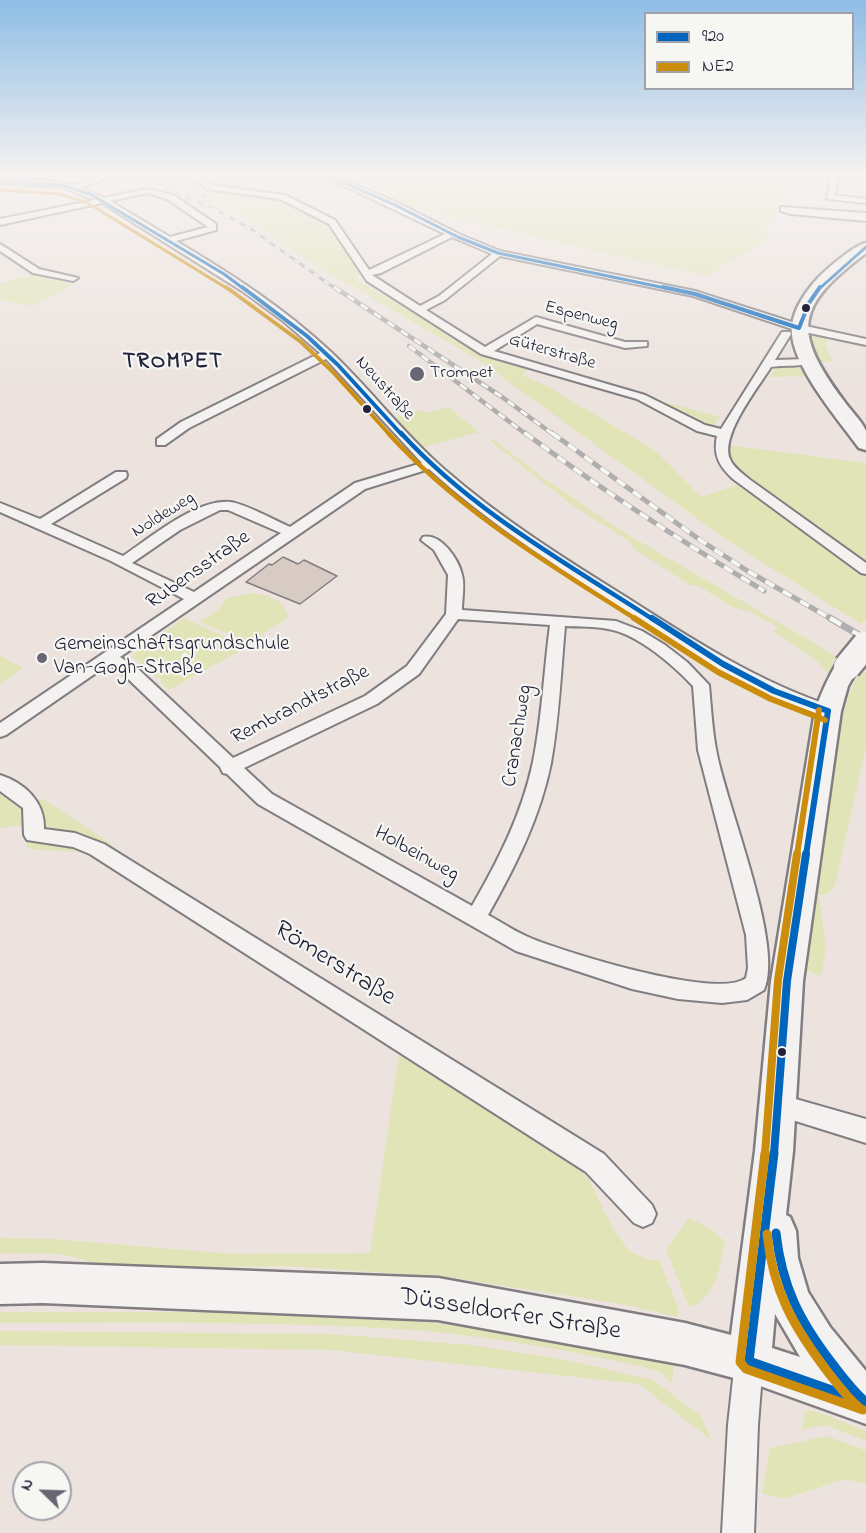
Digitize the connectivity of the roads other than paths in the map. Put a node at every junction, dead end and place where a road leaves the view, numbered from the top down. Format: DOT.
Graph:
graph roads {
  1 [pos="175,245"];
  2 [pos="348,245"];
  3 [pos="431,245"];
  4 [pos="478,245"];
  5 [pos="0,247"];
  6 [pos="866,247"];
  7 [pos="498,253"];
  8 [pos="368,273"];
  9 [pos="73,278"];
  10 [pos="420,310"];
  11 [pos="792,331"];
  12 [pos="866,342"];
  13 [pos="643,344"];
  14 [pos="485,352"];
  15 [pos="327,354"];
  16 [pos="807,362"];
  17 [pos="766,365"];
  18 [pos="724,434"];
  19 [pos="161,442"];
  20 [pos="866,444"];
  21 [pos="431,464"];
  22 [pos="121,475"];
  23 [pos="0,507"];
  24 [pos="42,524"];
  25 [pos="292,533"];
  26 [pos="428,540"];
  27 [pos="122,563"];
  28 [pos="866,570"];
  29 [pos="195,599"];
  30 [pos="454,614"];
  31 [pos="558,622"];
  32 [pos="866,644"];
  33 [pos="111,658"];
  34 [pos="828,711"];
  35 [pos="0,732"];
  36 [pos="229,768"];
  37 [pos="0,782"];
  38 [pos="477,916"];
  39 [pos="777,1106"];
  40 [pos="866,1131"];
  41 [pos="774,1151"];
  42 [pos="643,1214"];
  43 [pos="0,1284"];
  44 [pos="749,1361"];
  45 [pos="865,1401"];
  46 [pos="738,1533"];
  1 -- 15 [label="street, Neustraße"];
  2 -- 8 [label="street, Güterstraße"];
  3 -- 8 [label="street"];
  4 -- 7 [label="street"];
  5 -- 9 [label="street"];
  6 -- 11 [label="street"];
  7 -- 10 [label="street"];
  7 -- 11 [label="street"];
  8 -- 10 [label="street, Güterstraße"];
  10 -- 14 [label="street, Güterstraße"];
  11 -- 12 [label="street"];
  11 -- 16 [label="street"];
  11 -- 17 [label="street"];
  13 -- 14 [label="street, Espenweg"];
  14 -- 18 [label="street, Güterstraße"];
  15 -- 19 [label="street"];
  15 -- 21 [label="street, Neustraße"];
  16 -- 17 [label="street"];
  16 -- 20 [label="street"];
  17 -- 18 [label="street"];
  18 -- 28 [label="street"];
  21 -- 25 [label="street, Rubensstraße"];
  21 -- 34 [label="street, Neustraße"];
  22 -- 24 [label="street"];
  23 -- 24 [label="street"];
  24 -- 27 [label="street"];
  25 -- 27 [label="street, Noldeweg"];
  25 -- 29 [label="street, Rubensstraße"];
  26 -- 30 [label="street"];
  27 -- 29 [label="street"];
  29 -- 33 [label="street, Rubensstraße"];
  30 -- 31 [label="street"];
  30 -- 36 [label="street, Rembrandtstraße"];
  31 -- 38 [label="street, Cranachweg"];
  31 -- 38 [label="street, Holbeinweg"];
  32 -- 34 [label="street, bridge"];
  33 -- 35 [label="street, Rubensstraße"];
  33 -- 36 [label="street, Holbeinweg"];
  34 -- 39 [label="street"];
  36 -- 38 [label="street, Holbeinweg"];
  37 -- 42 [label="street, Römerstraße"];
  39 -- 40 [label="street"];
  39 -- 41 [label="street"];
  41 -- 44 [label="street"];
  41 -- 45 [label="street"];
  43 -- 44 [label="street, Düsseldorfer Straße"];
  44 -- 45 [label="street, Düsseldorfer Straße"];
  44 -- 46 [label="street"];
}
